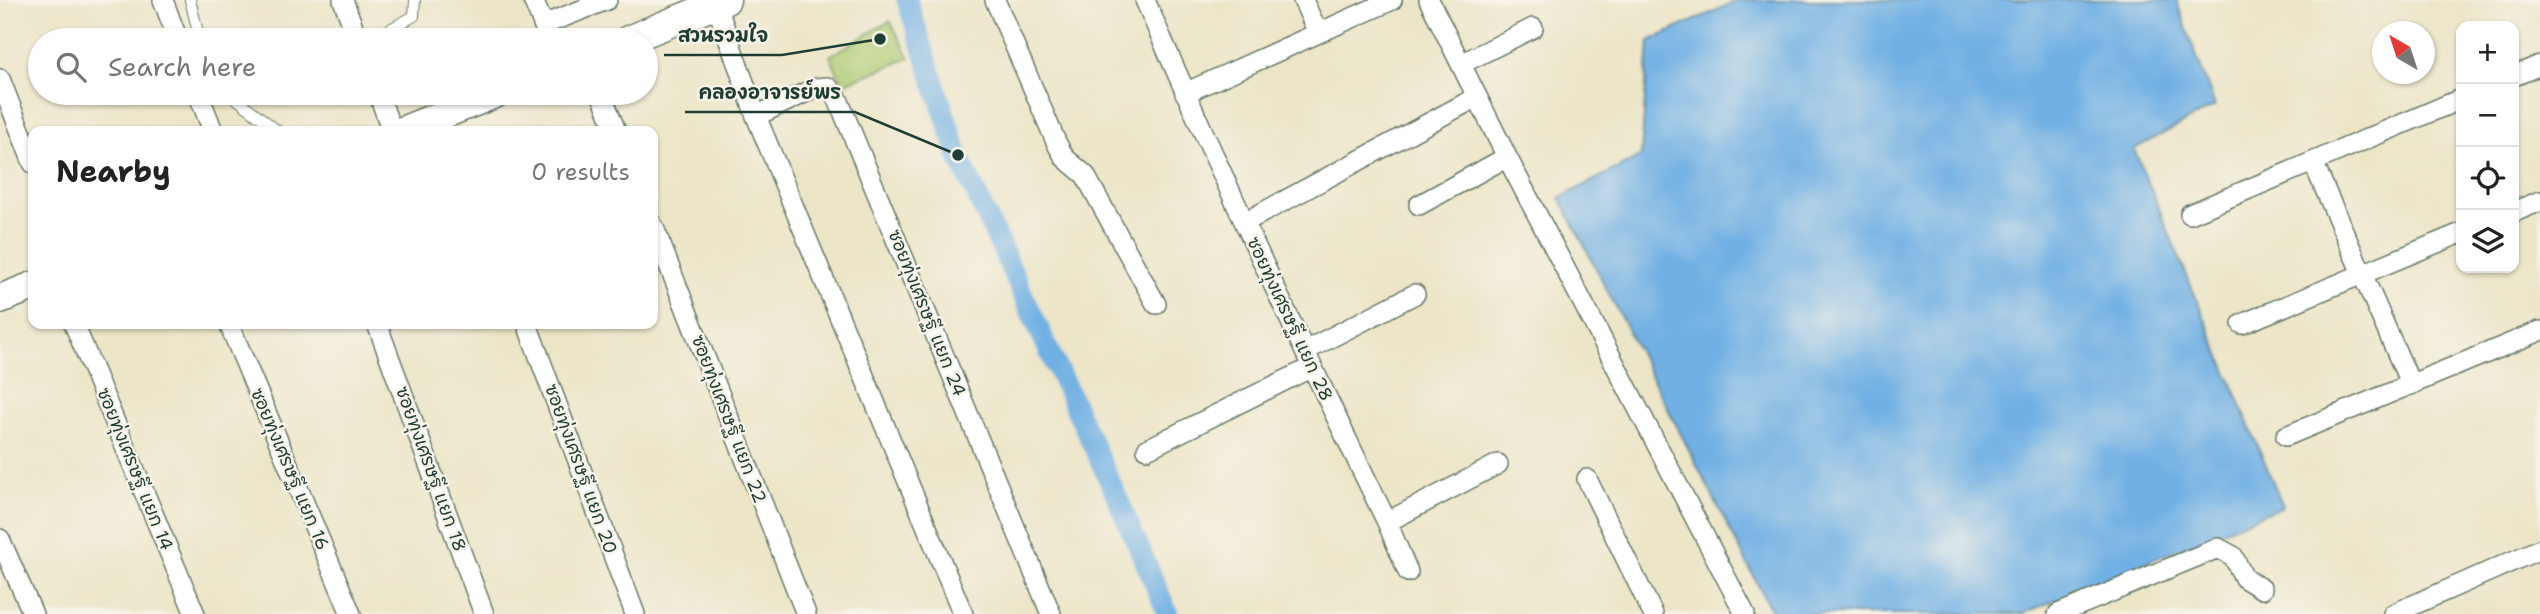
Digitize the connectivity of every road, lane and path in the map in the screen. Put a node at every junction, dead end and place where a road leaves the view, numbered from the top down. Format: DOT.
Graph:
graph roads {
  1 [pos="163,0"];
  2 [pos="190,0"];
  3 [pos="343,0"];
  4 [pos="415,0"];
  5 [pos="533,0"];
  6 [pos="607,0"];
  7 [pos="995,0"];
  8 [pos="1145,0"];
  9 [pos="1303,0"];
  10 [pos="1392,0"];
  11 [pos="1429,0"];
  12 [pos="721,2"];
  13 [pos="174,28"];
  14 [pos="197,28"];
  15 [pos="354,28"];
  16 [pos="392,28"];
  17 [pos="544,28"];
  18 [pos="554,28"];
  19 [pos="657,28"];
  20 [pos="1533,28"];
  21 [pos="1318,33"];
  22 [pos="1461,64"];
  23 [pos="2540,65"];
  24 [pos="2519,74"];
  25 [pos="0,79"];
  26 [pos="1185,93"];
  27 [pos="1477,97"];
  28 [pos="2456,101"];
  29 [pos="203,105"];
  30 [pos="244,105"];
  31 [pos="382,105"];
  32 [pos="479,105"];
  33 [pos="606,105"];
  34 [pos="756,116"];
  35 [pos="453,122"];
  36 [pos="211,126"];
  37 [pos="272,126"];
  38 [pos="390,126"];
  39 [pos="430,126"];
  40 [pos="614,126"];
  41 [pos="28,150"];
  42 [pos="1507,157"];
  43 [pos="2314,162"];
  44 [pos="2540,201"];
  45 [pos="1419,205"];
  46 [pos="2519,210"];
  47 [pos="2190,214"];
  48 [pos="1245,222"];
  49 [pos="2456,235"];
  50 [pos="658,238"];
  51 [pos="2362,274"];
  52 [pos="28,288"];
  53 [pos="1415,294"];
  54 [pos="0,299"];
  55 [pos="1156,304"];
  56 [pos="2242,324"];
  57 [pos="77,329"];
  58 [pos="231,329"];
  59 [pos="379,329"];
  60 [pos="529,329"];
  61 [pos="2540,331"];
  62 [pos="1308,359"];
  63 [pos="2411,385"];
  64 [pos="2286,436"];
  65 [pos="1147,449"];
  66 [pos="1498,464"];
  67 [pos="1587,479"];
  68 [pos="1387,522"];
  69 [pos="0,539"];
  70 [pos="2540,549"];
  71 [pos="1408,572"];
  72 [pos="2262,589"];
  73 [pos="33,614"];
  74 [pos="195,614"];
  75 [pos="351,614"];
  76 [pos="484,614"];
  77 [pos="635,614"];
  78 [pos="806,614"];
  79 [pos="963,614"];
  80 [pos="1051,614"];
  81 [pos="1653,614"];
  82 [pos="1745,614"];
  83 [pos="2058,614"];
  84 [pos="2393,614"];
  1 -- 13 [label="street"];
  2 -- 14 [label="lane"];
  3 -- 15 [label="street"];
  4 -- 16 [label="lane"];
  5 -- 17 [label="street"];
  6 -- 18 [label="street"];
  7 -- 55 [label="street"];
  8 -- 26 [label="street, ซอยทุ่งเศรษฐี แยก 28"];
  9 -- 21 [label="street"];
  10 -- 21 [label="street"];
  11 -- 22 [label="street"];
  12 -- 19 [label="main road"];
  12 -- 34 [label="street"];
  20 -- 22 [label="street"];
  21 -- 26 [label="street"];
  22 -- 27 [label="street"];
  23 -- 24 [label="street"];
  25 -- 41 [label="street"];
  26 -- 48 [label="street, ซอยทุ่งเศรษฐี แยก 28"];
  27 -- 42 [label="street"];
  27 -- 48 [label="street"];
  28 -- 43 [label="street"];
  29 -- 36 [label="street"];
  30 -- 37 [label="lane"];
  31 -- 38 [label="street"];
  32 -- 35 [label="main road"];
  33 -- 40 [label="street"];
  34 -- 79 [label="street"];
  34 -- 80 [label="street, ซอยทุ่งเศรษฐี แยก 24"];
  35 -- 39 [label="main road"];
  42 -- 45 [label="street"];
  42 -- 82 [label="street"];
  43 -- 47 [label="street"];
  43 -- 51 [label="street"];
  44 -- 46 [label="street"];
  48 -- 62 [label="street, ซอยทุ่งเศรษฐี แยก 28"];
  49 -- 51 [label="street"];
  50 -- 78 [label="street, ซอยทุ่งเศรษฐี แยก 22"];
  51 -- 56 [label="street"];
  51 -- 63 [label="street"];
  52 -- 54 [label="main road"];
  53 -- 62 [label="street"];
  57 -- 74 [label="street, ซอยทุ่งเศรษฐี แยก 14"];
  58 -- 75 [label="street, ซอยทุ่งเศรษฐี แยก 16"];
  59 -- 76 [label="street, ซอยทุ่งเศรษฐี แยก 18"];
  60 -- 77 [label="street, ซอยทุ่งเศรษฐี แยก 20"];
  61 -- 63 [label="street"];
  62 -- 65 [label="street"];
  62 -- 68 [label="street, ซอยทุ่งเศรษฐี แยก 28"];
  63 -- 64 [label="street"];
  66 -- 68 [label="street"];
  67 -- 81 [label="street"];
  68 -- 71 [label="street, ซอยทุ่งเศรษฐี แยก 28"];
  69 -- 73 [label="street"];
  70 -- 84 [label="street"];
  72 -- 83 [label="street"];
}
